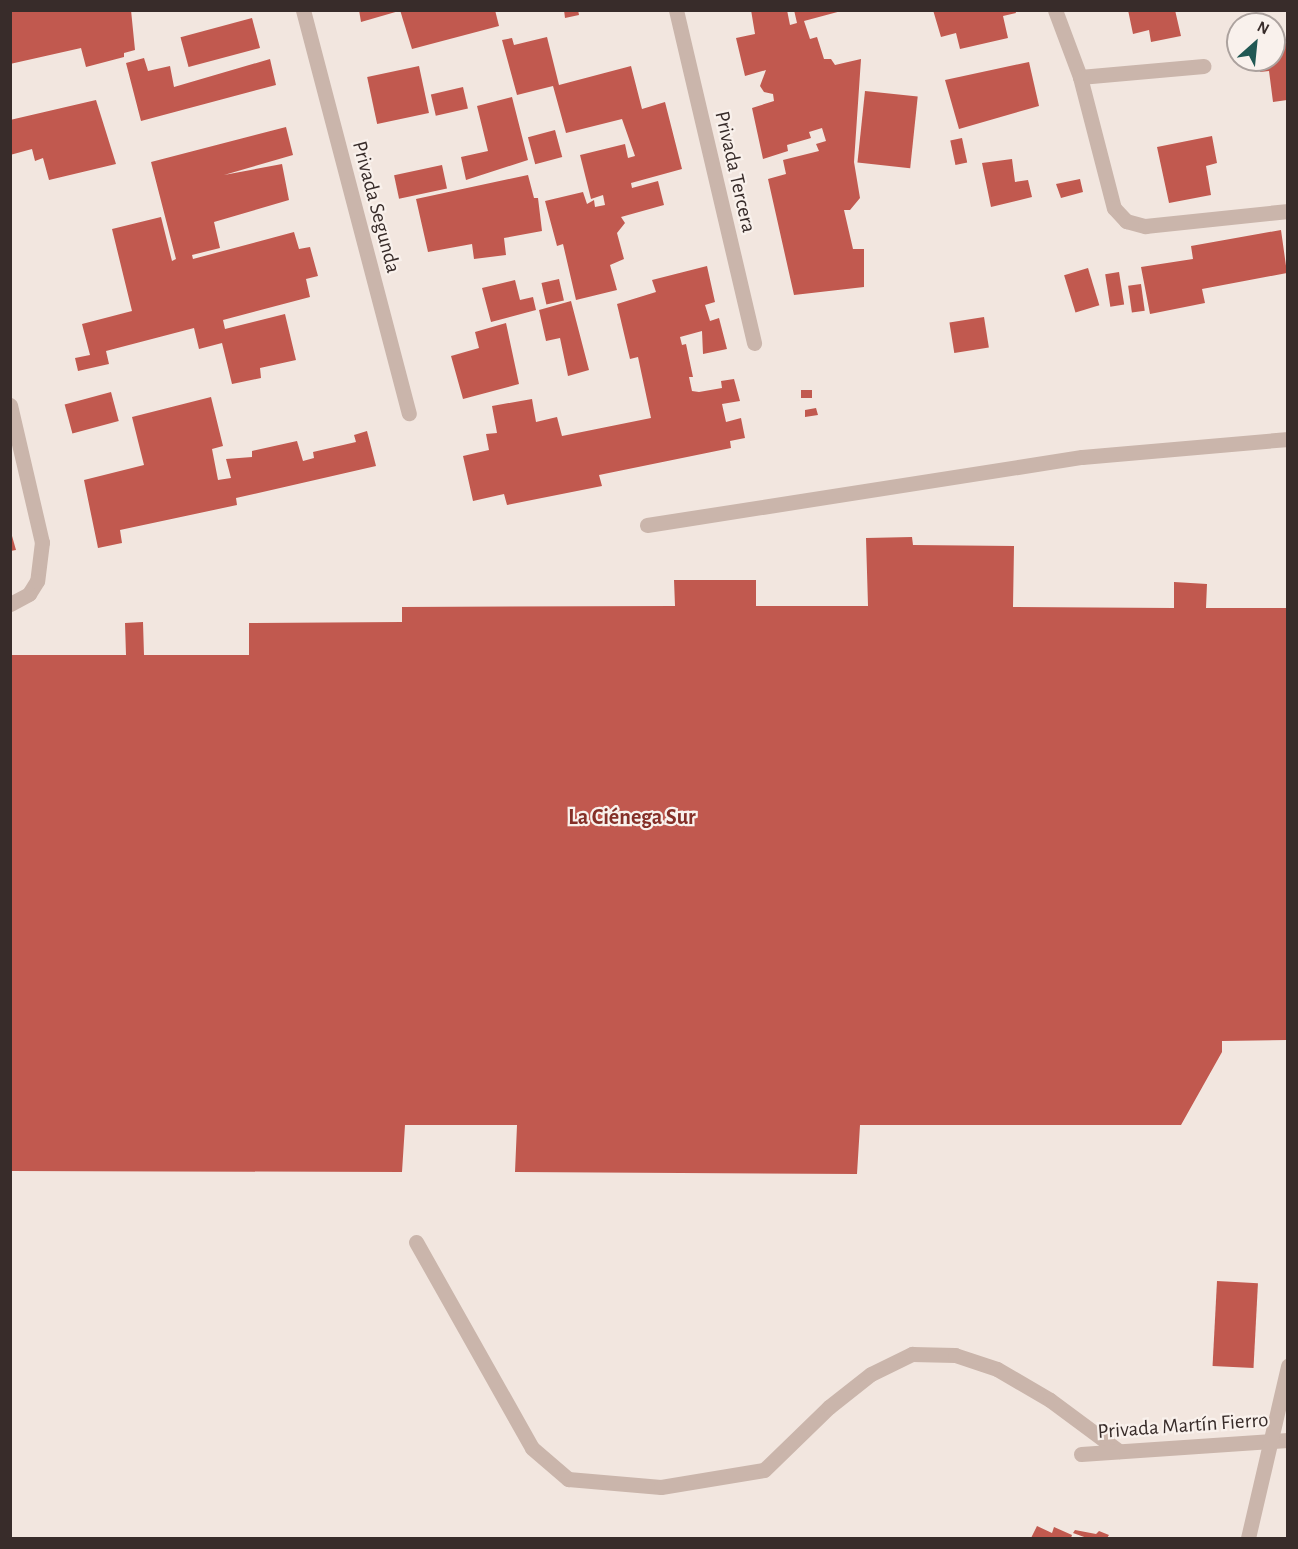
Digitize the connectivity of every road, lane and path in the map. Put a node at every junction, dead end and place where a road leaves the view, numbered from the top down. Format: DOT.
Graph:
graph roads {
  1 [pos="303,10"];
  2 [pos="676,10"];
  3 [pos="1055,10"];
  4 [pos="1204,66"];
  5 [pos="1080,77"];
  6 [pos="1287,211"];
  7 [pos="754,343"];
  8 [pos="10,405"];
  9 [pos="409,414"];
  10 [pos="1287,440"];
  11 [pos="646,525"];
  12 [pos="10,604"];
  13 [pos="416,1242"];
  14 [pos="1287,1366"];
  15 [pos="1271,1440"];
  16 [pos="1287,1440"];
  17 [pos="1119,1451"];
  18 [pos="1081,1454"];
  19 [pos="1248,1539"];
  1 -- 9 [label="street, Privada Segunda"];
  2 -- 7 [label="street, Privada Tercera"];
  3 -- 5 [label="street"];
  4 -- 5 [label="street"];
  5 -- 6 [label="street"];
  8 -- 12 [label="street"];
  10 -- 11 [label="street"];
  13 -- 17 [label="street"];
  14 -- 15 [label="street"];
  15 -- 16 [label="street, Privada Martín Fierro"];
  15 -- 17 [label="street, Privada Martín Fierro"];
  15 -- 19 [label="street"];
  17 -- 18 [label="street, Privada Martín Fierro"];
}
